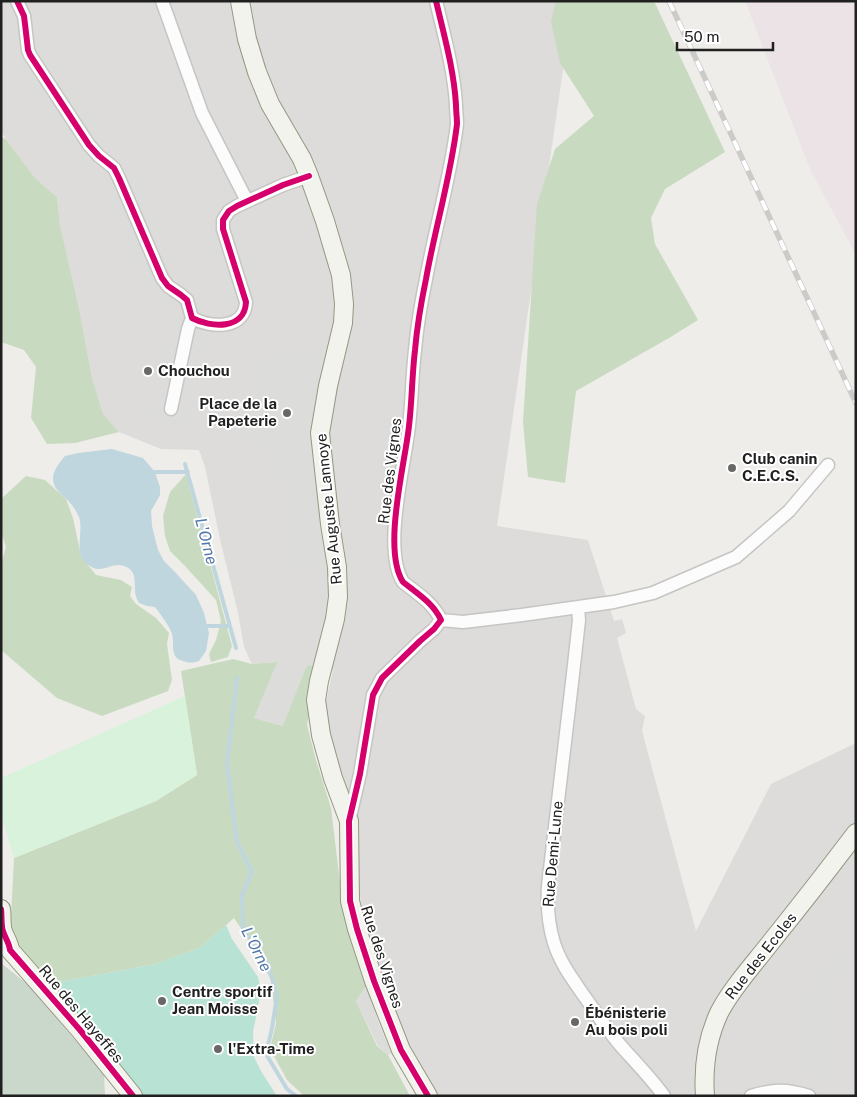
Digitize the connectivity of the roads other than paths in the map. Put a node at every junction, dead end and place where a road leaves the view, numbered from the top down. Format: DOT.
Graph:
graph roads {
  1 [pos="17,1"];
  2 [pos="162,1"];
  3 [pos="240,1"];
  4 [pos="436,1"];
  5 [pos="309,176"];
  6 [pos="247,201"];
  7 [pos="192,318"];
  8 [pos="171,409"];
  9 [pos="828,465"];
  10 [pos="578,607"];
  11 [pos="441,620"];
  12 [pos="349,821"];
  13 [pos="856,833"];
  14 [pos="1,909"];
  15 [pos="1,925"];
  16 [pos="6,948"];
  17 [pos="133,1096"];
  18 [pos="428,1096"];
  19 [pos="664,1096"];
  20 [pos="704,1096"];
  21 [pos="752,1096"];
  22 [pos="809,1096"];
  1 -- 7 [label="street"];
  2 -- 6 [label="street"];
  3 -- 5 [label="street, Rue Auguste Lannoye"];
  4 -- 11 [label="street, Rue des Vignes"];
  5 -- 6 [label="street"];
  5 -- 12 [label="street, Rue Auguste Lannoye"];
  6 -- 7 [label="street"];
  7 -- 8 [label="street"];
  9 -- 10 [label="street"];
  10 -- 11 [label="street"];
  10 -- 19 [label="street, Rue Demi-Lune"];
  11 -- 12 [label="street, Rue des Vignes"];
  12 -- 18 [label="street, Rue des Vignes"];
  13 -- 20 [label="street, Rue des Ecoles"];
  14 -- 15 [label="street"];
  15 -- 16 [label="street, Rue des Hayeffes"];
  16 -- 17 [label="street, Rue des Hayeffes"];
  21 -- 22 [label="street"];
}
